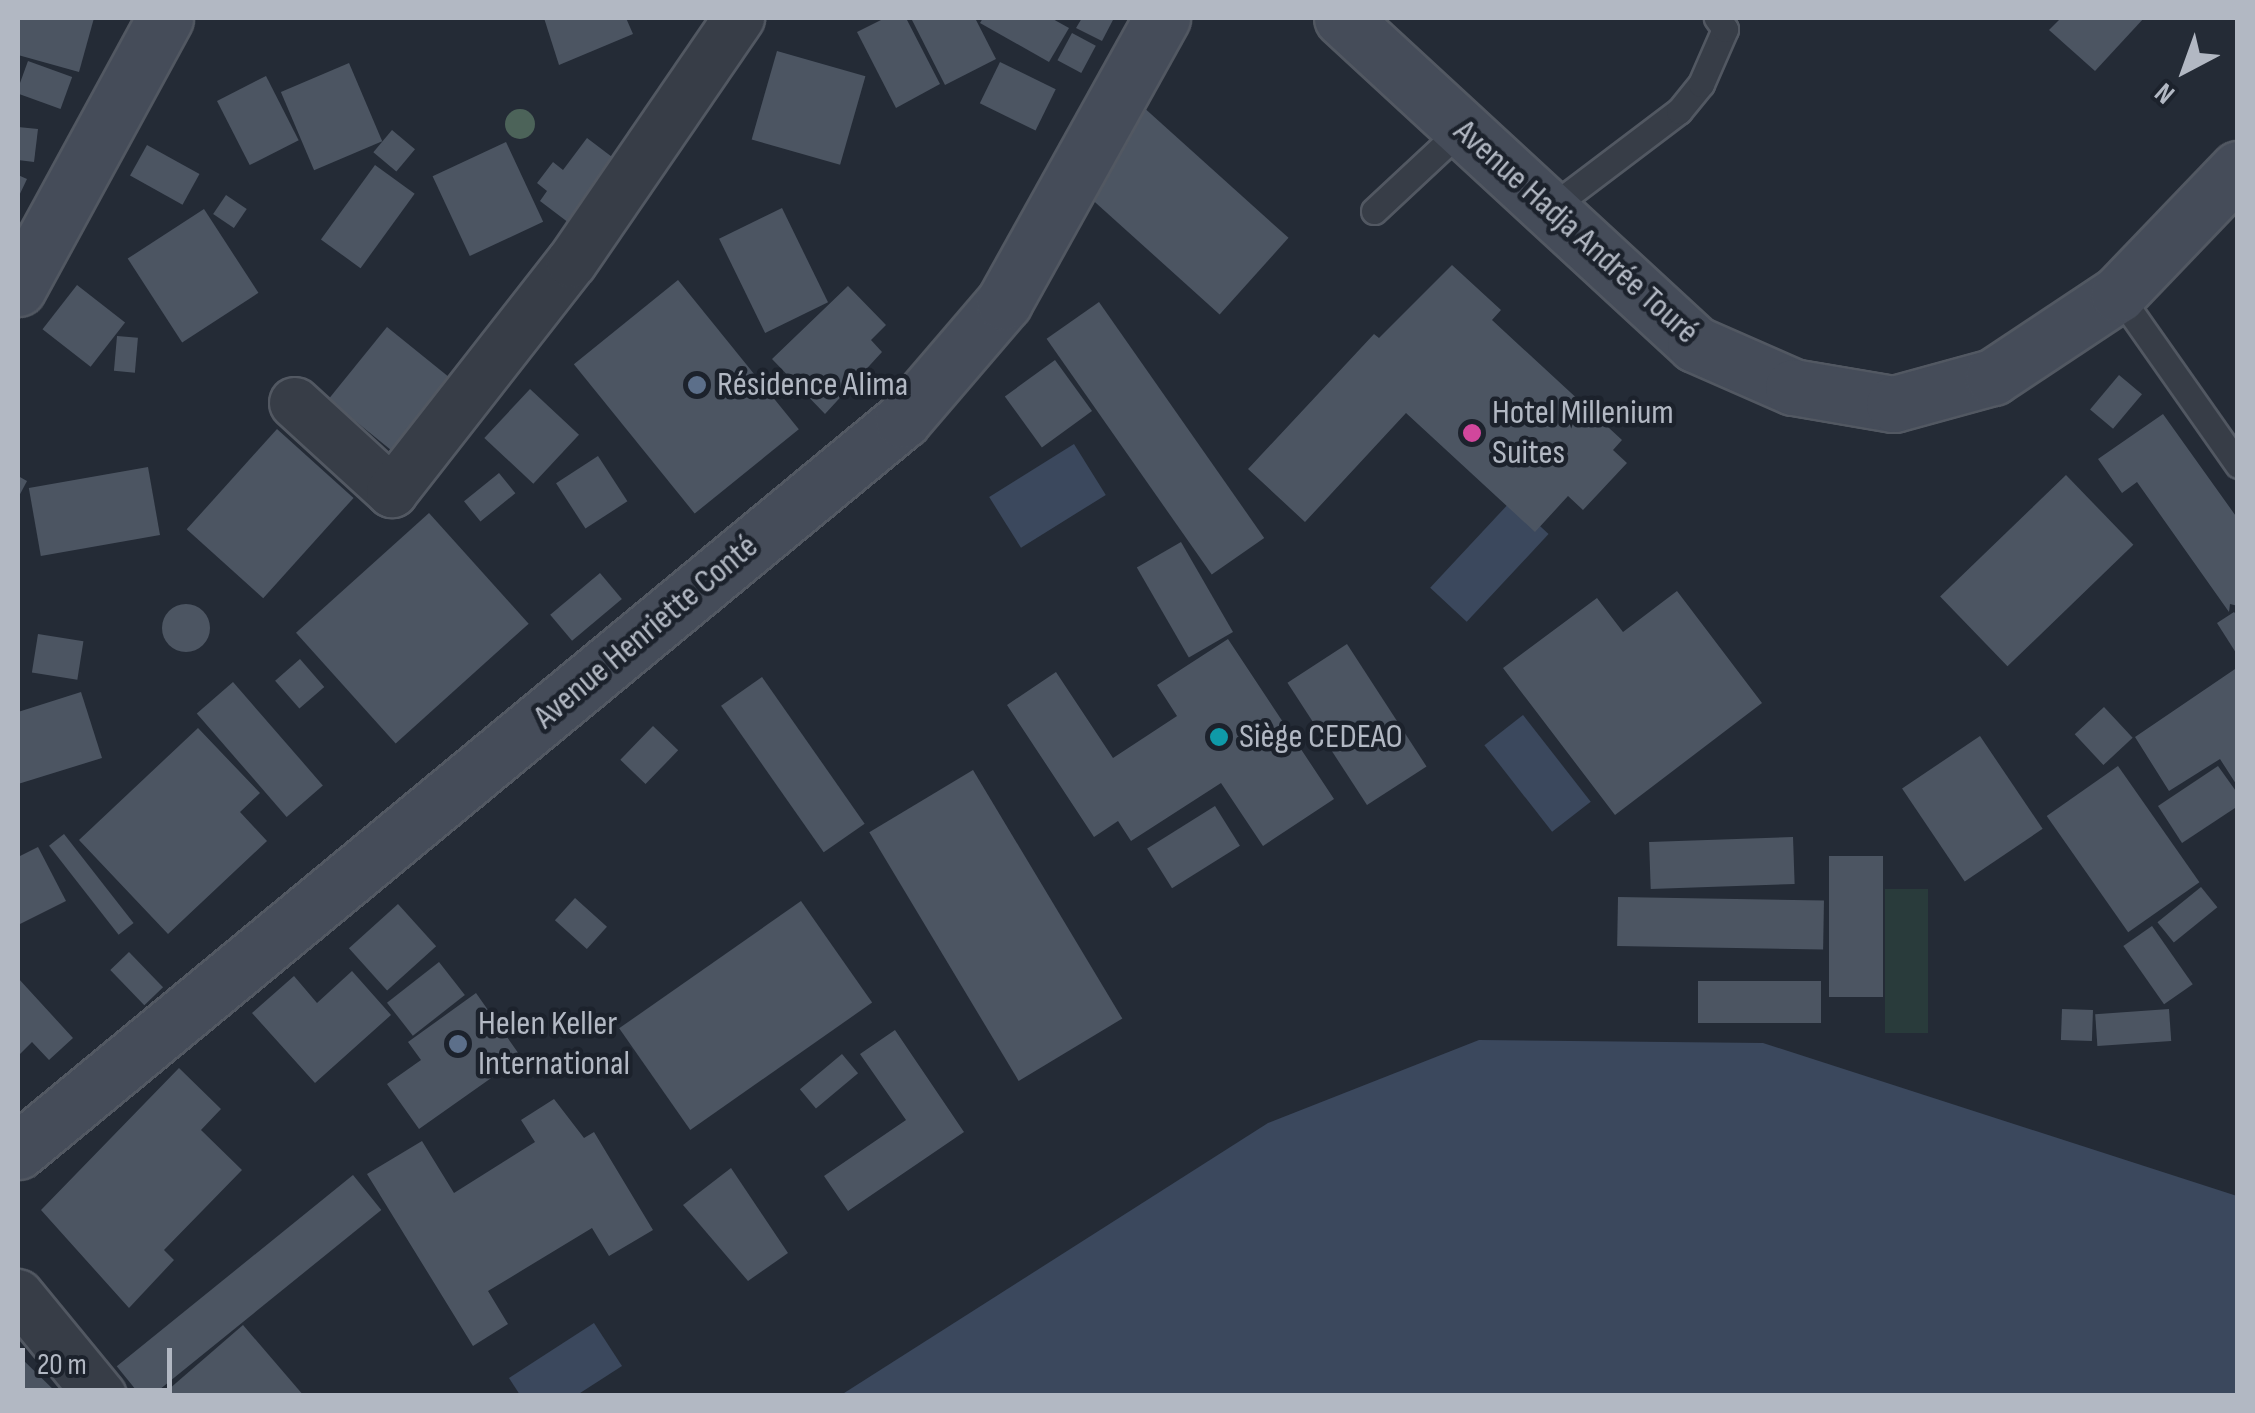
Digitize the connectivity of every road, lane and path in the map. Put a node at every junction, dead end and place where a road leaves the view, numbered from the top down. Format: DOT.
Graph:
graph roads {
  1 [pos="165,18"];
  2 [pos="739,18"];
  3 [pos="1162,18"];
  4 [pos="1342,18"];
  5 [pos="1716,18"];
  6 [pos="1462,129"];
  7 [pos="2238,168"];
  8 [pos="1548,210"];
  9 [pos="1374,211"];
  10 [pos="18,288"];
  11 [pos="2118,294"];
  12 [pos="295,402"];
  13 [pos="2238,465"];
  14 [pos="18,1150"];
  15 [pos="18,1295"];
  16 [pos="101,1396"];
  1 -- 10 [label="main road"];
  2 -- 12 [label="street"];
  3 -- 14 [label="main road, Avenue Henriette Conté"];
  4 -- 6 [label="main road, Avenue Hadja Andrée Touré"];
  5 -- 8 [label="lane"];
  6 -- 8 [label="main road, Avenue Hadja Andrée Touré"];
  6 -- 9 [label="lane"];
  7 -- 11 [label="main road, Avenue Hadja Andrée Touré"];
  8 -- 11 [label="main road, Avenue Hadja Andrée Touré"];
  11 -- 13 [label="lane"];
  15 -- 16 [label="street"];
}
